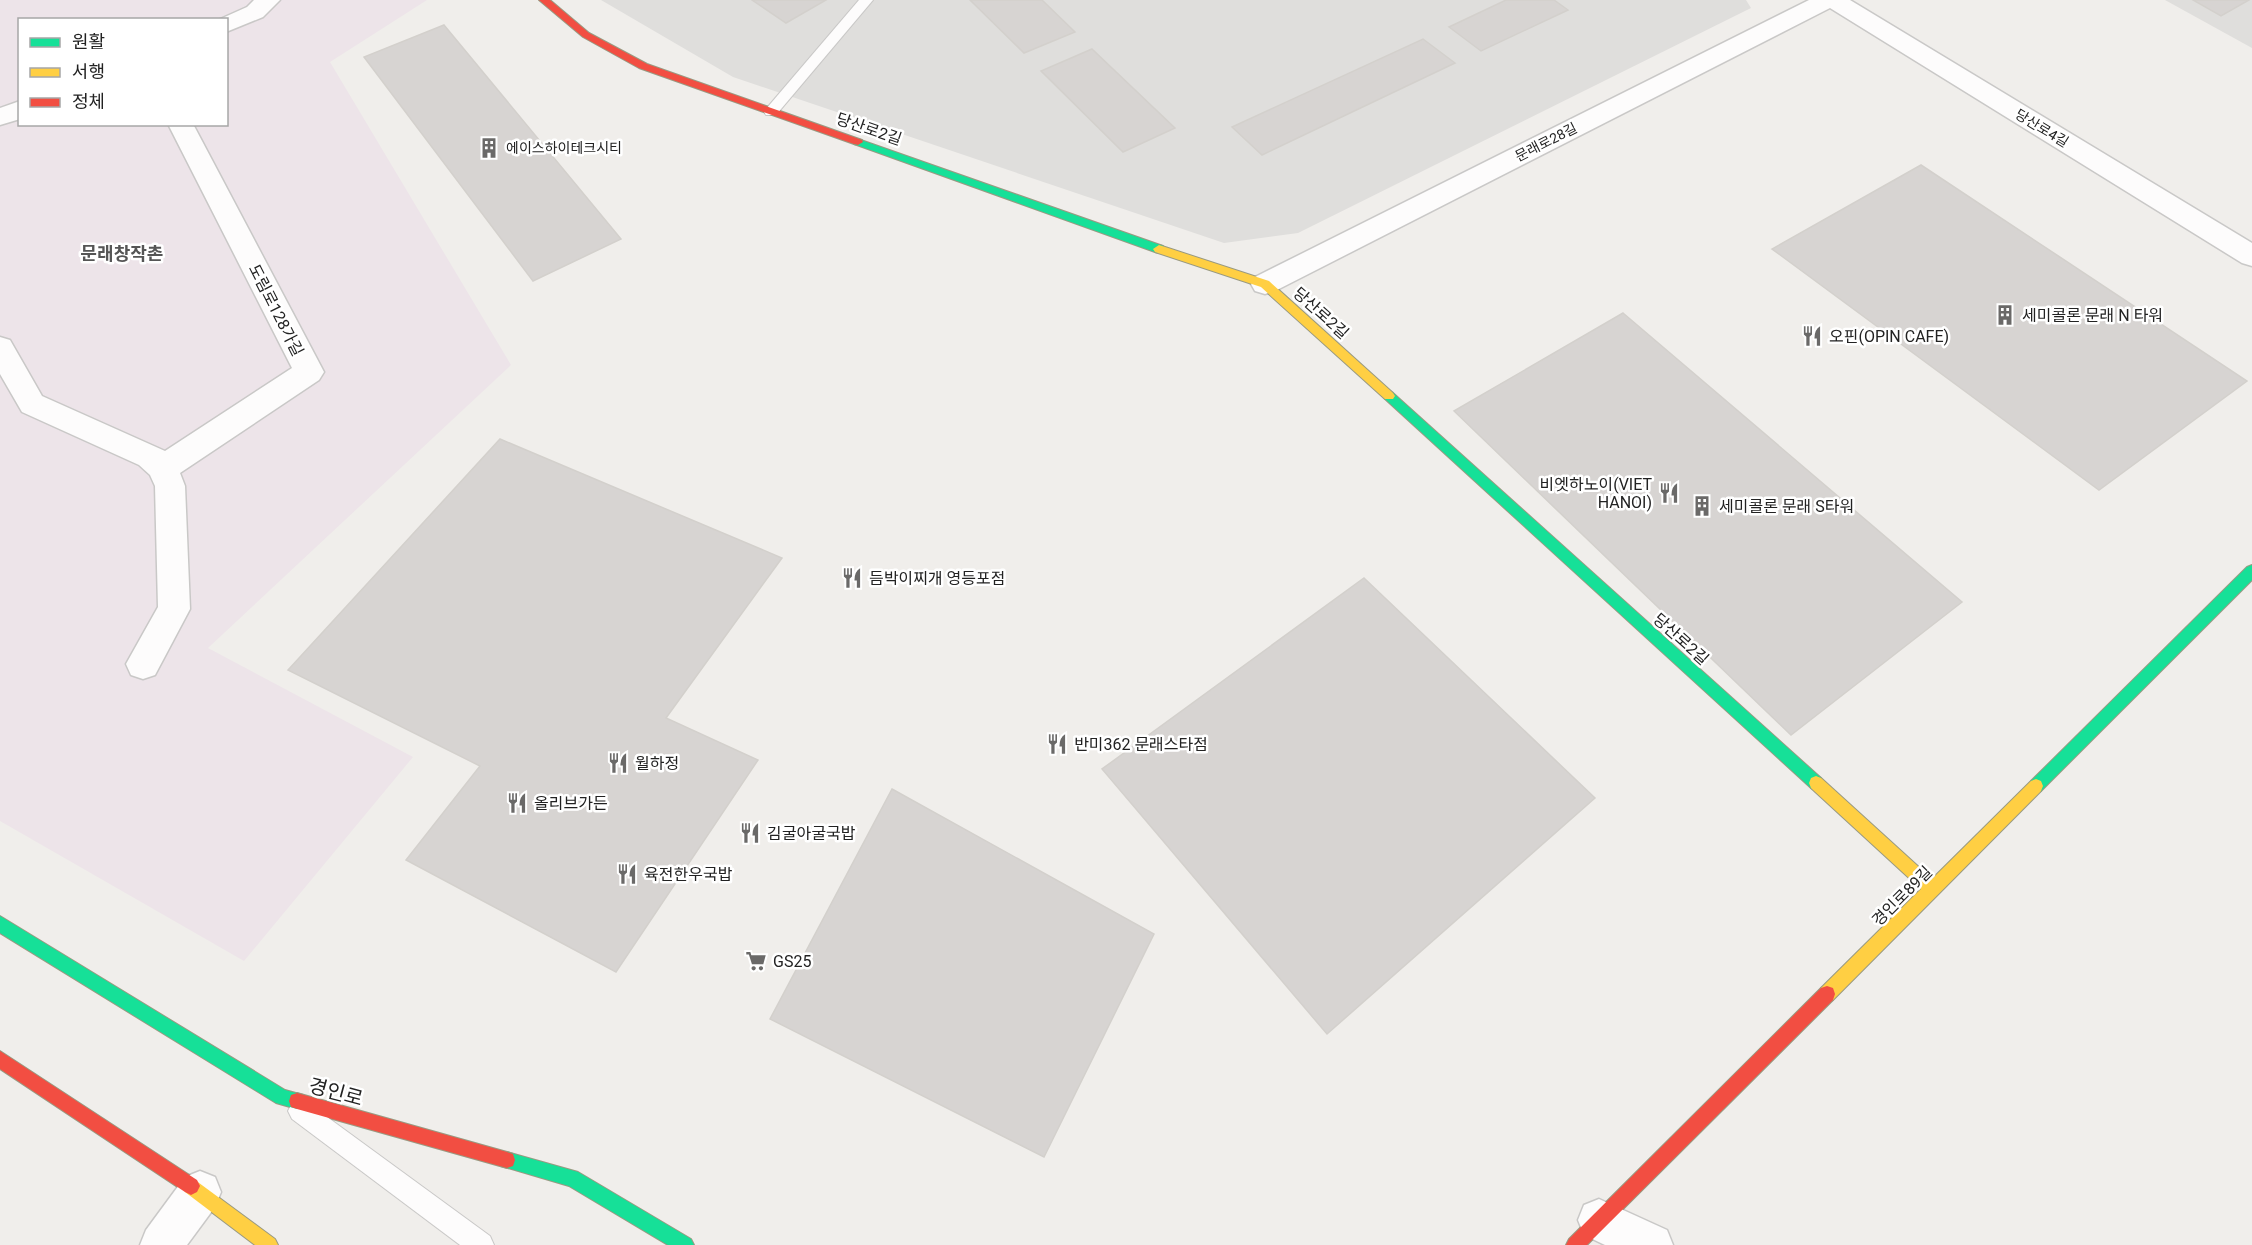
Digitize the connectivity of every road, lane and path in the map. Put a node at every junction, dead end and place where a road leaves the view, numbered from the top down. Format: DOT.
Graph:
graph roads {
  1 [pos="268,0"];
  2 [pos="544,0"];
  3 [pos="867,0"];
  4 [pos="1827,0"];
  5 [pos="1833,0"];
  6 [pos="228,25"];
  7 [pos="18,110"];
  8 [pos="771,112"];
  9 [pos="0,117"];
  10 [pos="181,126"];
  11 [pos="2252,256"];
  12 [pos="1265,284"];
  13 [pos="0,348"];
  14 [pos="163,468"];
  15 [pos="2252,571"];
  16 [pos="143,664"];
  17 [pos="1932,889"];
  18 [pos="0,924"];
  19 [pos="0,1059"];
  20 [pos="282,1097"];
  21 [pos="200,1192"];
  22 [pos="1587,1233"];
  23 [pos="161,1245"];
  24 [pos="269,1245"];
  25 [pos="481,1245"];
  26 [pos="685,1245"];
  27 [pos="1652,1245"];
  1 -- 6 [label="street"];
  2 -- 8 [label="street, 당산로2길"];
  3 -- 8 [label="lane"];
  4 -- 12 [label="street, 문래로28길"];
  5 -- 11 [label="street, 당산로4길"];
  7 -- 9 [label="street"];
  8 -- 12 [label="street, 당산로2길"];
  10 -- 14 [label="street, 도림로128가길"];
  12 -- 17 [label="street, 당산로2길"];
  13 -- 14 [label="street"];
  14 -- 16 [label="street"];
  15 -- 17 [label="street, 경인로89길"];
  17 -- 22 [label="street, 경인로89길"];
  18 -- 20 [label="street, 경인로"];
  19 -- 21 [label="street"];
  20 -- 25 [label="lane"];
  20 -- 26 [label="street, 경인로"];
  21 -- 23 [label="street"];
  21 -- 24 [label="street"];
  22 -- 27 [label="street"];
}
